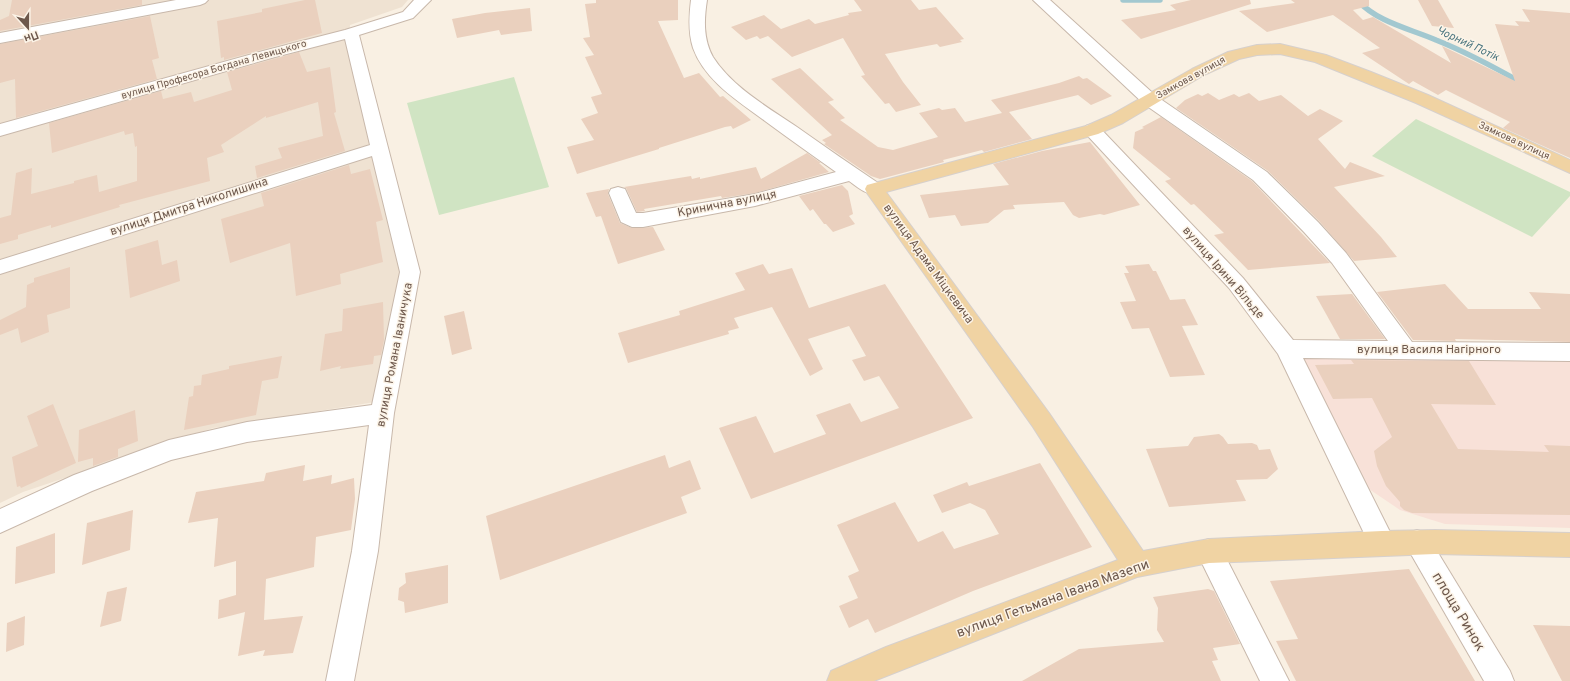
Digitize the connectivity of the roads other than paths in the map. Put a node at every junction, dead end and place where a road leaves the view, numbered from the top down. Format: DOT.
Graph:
graph roads {
  1 [pos="200,0"];
  2 [pos="423,0"];
  3 [pos="698,0"];
  4 [pos="1040,0"];
  5 [pos="350,33"];
  6 [pos="0,38"];
  7 [pos="1150,100"];
  8 [pos="0,130"];
  9 [pos="1092,130"];
  10 [pos="378,148"];
  11 [pos="1570,167"];
  12 [pos="852,174"];
  13 [pos="874,189"];
  14 [pos="618,193"];
  15 [pos="0,267"];
  16 [pos="1287,349"];
  17 [pos="1406,350"];
  18 [pos="1570,352"];
  19 [pos="382,413"];
  20 [pos="0,521"];
  21 [pos="1417,542"];
  22 [pos="1382,543"];
  23 [pos="1570,545"];
  24 [pos="1209,551"];
  25 [pos="1137,564"];
  26 [pos="846,680"];
  27 [pos="340,681"];
  28 [pos="1275,681"];
  29 [pos="1500,681"];
  1 -- 6 [label="street"];
  2 -- 5 [label="street, вулиця Професора Богдана Левицького"];
  3 -- 12 [label="street, вулиця Адама Міцкевича"];
  4 -- 7 [label="street"];
  5 -- 8 [label="street, вулиця Професора Богдана Левицького"];
  5 -- 10 [label="street, вулиця Романа Іваничука"];
  7 -- 9 [label="main road, Замкова вулиця"];
  7 -- 11 [label="main road, Замкова вулиця"];
  7 -- 17 [label="street"];
  9 -- 13 [label="main road, Замкова вулиця"];
  9 -- 16 [label="street, вулиця Ірини Вільде"];
  10 -- 15 [label="street, вулиця Дмитра Николишина"];
  10 -- 19 [label="street, вулиця Романа Іваничука"];
  12 -- 13 [label="street, вулиця Адама Міцкевича"];
  12 -- 14 [label="street, Кринична вулиця"];
  13 -- 25 [label="main road, вулиця Адама Міцкевича"];
  16 -- 17 [label="street, вулиця Василя Нагірного"];
  16 -- 22 [label="street, вулиця Ірини Вільде"];
  17 -- 18 [label="street, вулиця Василя Нагірного"];
  19 -- 20 [label="street"];
  19 -- 27 [label="street, вулиця Романа Іваничука"];
  21 -- 22 [label="main road, вулиця Гетьмана Івана Мазепи"];
  21 -- 23 [label="main road, вулиця Гетьмана Івана Мазепи"];
  21 -- 29 [label="street, площа Ринок"];
  22 -- 24 [label="main road, вулиця Гетьмана Івана Мазепи"];
  24 -- 25 [label="main road, вулиця Гетьмана Івана Мазепи"];
  24 -- 28 [label="street"];
  25 -- 26 [label="main road, вулиця Гетьмана Івана Мазепи"];
}
